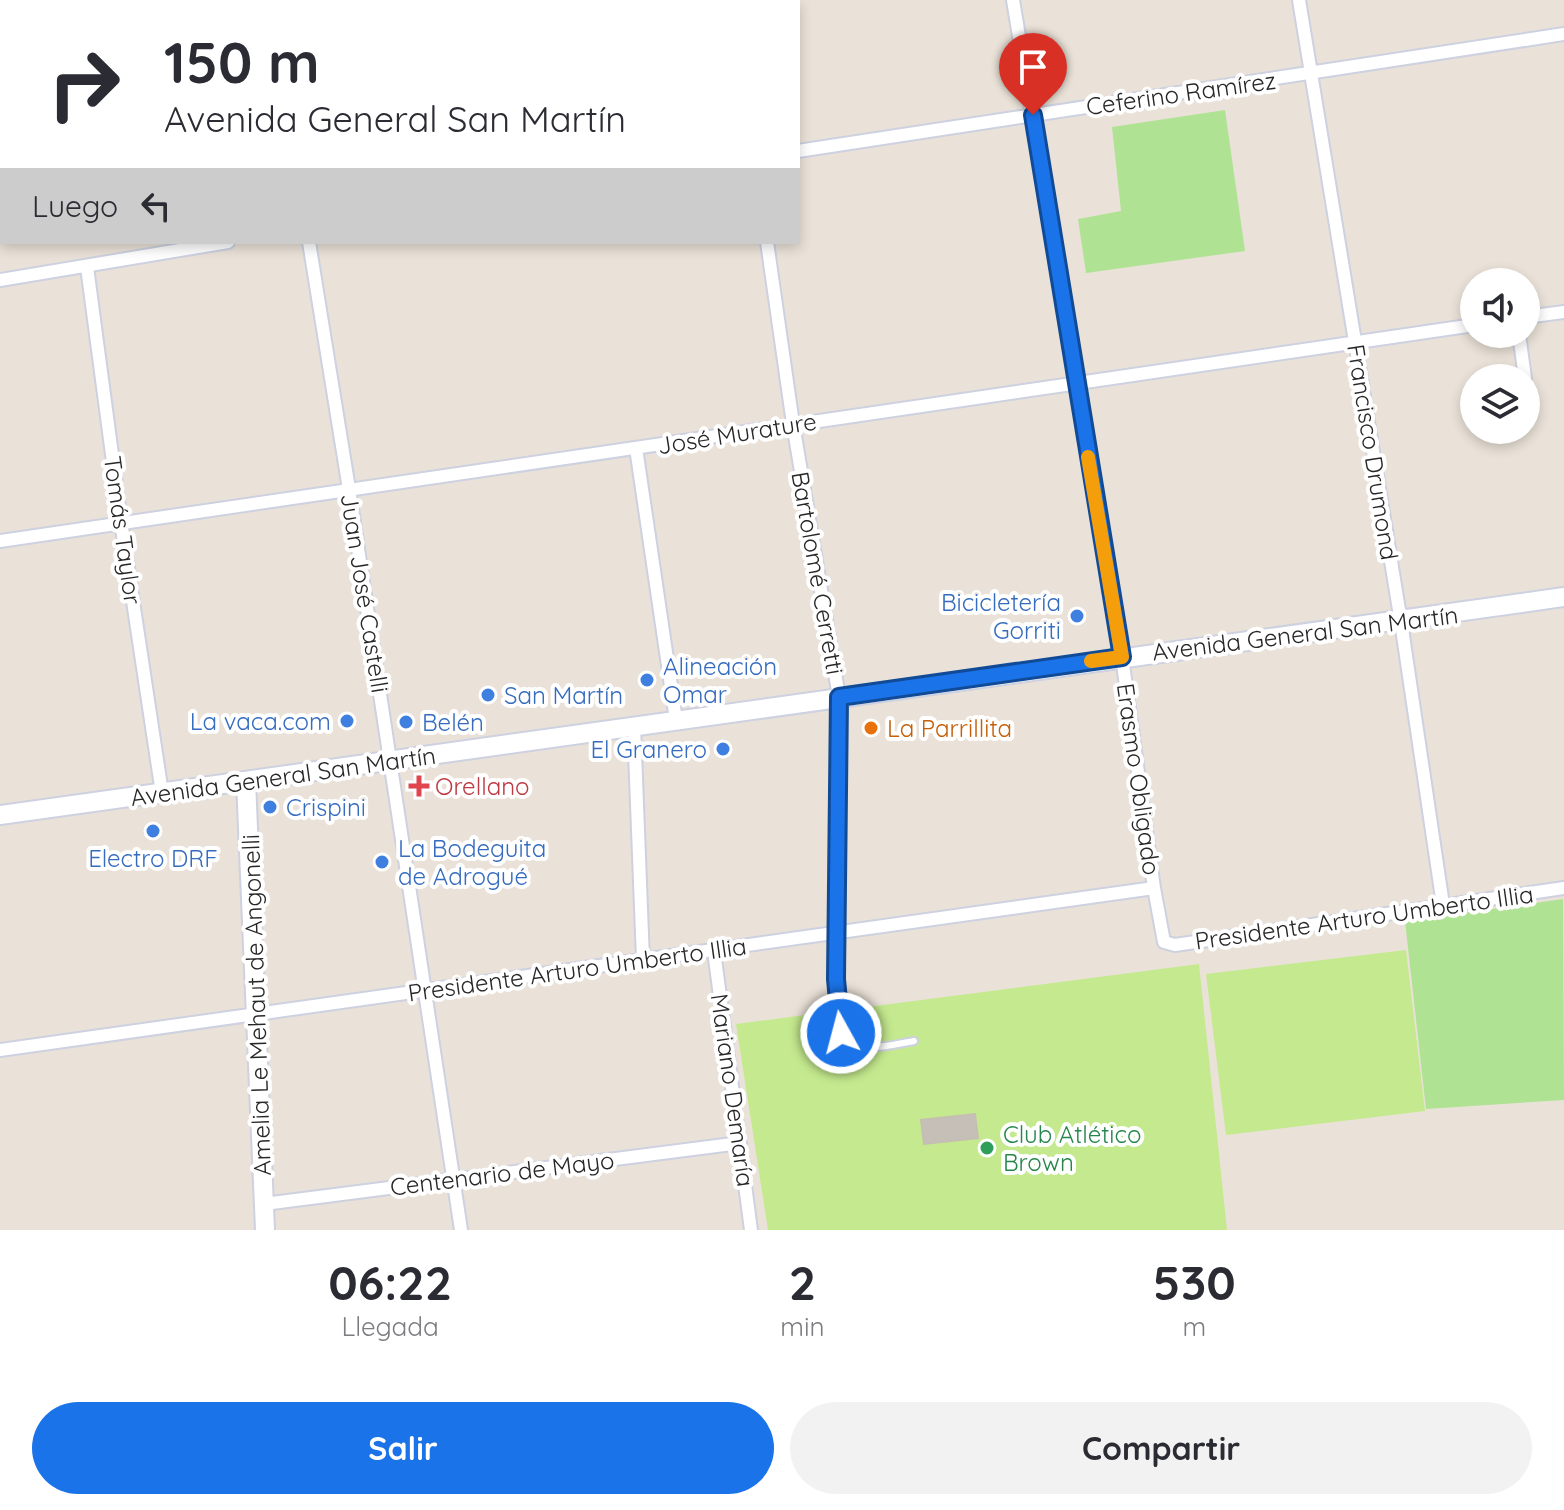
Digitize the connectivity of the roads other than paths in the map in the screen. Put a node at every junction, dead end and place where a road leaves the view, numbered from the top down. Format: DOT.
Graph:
graph roads {
  1 [pos="1013,0"];
  2 [pos="1299,0"];
  3 [pos="1564,34"];
  4 [pos="1311,75"];
  5 [pos="1033,115"];
  6 [pos="800,151"];
  7 [pos="217,244"];
  8 [pos="309,244"];
  9 [pos="767,244"];
  10 [pos="87,267"];
  11 [pos="0,280"];
  12 [pos="1564,312"];
  13 [pos="1540,315"];
  14 [pos="1460,327"];
  15 [pos="1354,342"];
  16 [pos="1076,385"];
  17 [pos="793,424"];
  18 [pos="636,448"];
  19 [pos="349,489"];
  20 [pos="121,522"];
  21 [pos="0,541"];
  22 [pos="1564,597"];
  23 [pos="1401,622"];
  24 [pos="1122,657"];
  25 [pos="839,697"];
  26 [pos="676,720"];
  27 [pos="634,726"];
  28 [pos="391,761"];
  29 [pos="246,781"];
  30 [pos="162,793"];
  31 [pos="0,815"];
  32 [pos="1154,888"];
  33 [pos="1564,888"];
  34 [pos="1443,905"];
  35 [pos="836,934"];
  36 [pos="1164,942"];
  37 [pos="714,951"];
  38 [pos="643,960"];
  39 [pos="424,990"];
  40 [pos="836,1002"];
  41 [pos="256,1013"];
  42 [pos="914,1041"];
  43 [pos="0,1050"];
  44 [pos="740,1143"];
  45 [pos="454,1178"];
  46 [pos="264,1204"];
  47 [pos="265,1230"];
  48 [pos="461,1230"];
  49 [pos="751,1230"];
  1 -- 5 [label="street, Erasmo Obligado"];
  2 -- 4 [label="street, Francisco Drumond"];
  3 -- 4 [label="street, Ceferino Ramírez"];
  4 -- 5 [label="street, Ceferino Ramírez"];
  4 -- 15 [label="street, Francisco Drumond"];
  5 -- 6 [label="street, Ceferino Ramírez"];
  5 -- 16 [label="street, Erasmo Obligado"];
  7 -- 10 [label="street"];
  8 -- 19 [label="street, Juan José Castelli"];
  9 -- 17 [label="street, Bartolomé Cerretti"];
  10 -- 11 [label="street"];
  10 -- 20 [label="street, Tomás Taylor"];
  12 -- 13 [label="street"];
  14 -- 15 [label="street, José Murature"];
  15 -- 16 [label="street, José Murature"];
  15 -- 23 [label="street, Francisco Drumond"];
  16 -- 17 [label="street, José Murature"];
  16 -- 24 [label="street, Erasmo Obligado"];
  17 -- 18 [label="street, José Murature"];
  17 -- 25 [label="street, Bartolomé Cerretti"];
  18 -- 19 [label="street, José Murature"];
  18 -- 26 [label="street"];
  19 -- 20 [label="street, José Murature"];
  19 -- 28 [label="street, Juan José Castelli"];
  20 -- 21 [label="street, José Murature"];
  20 -- 30 [label="street, Tomás Taylor"];
  22 -- 23 [label="main road, Avenida General San Martín"];
  23 -- 24 [label="main road, Avenida General San Martín"];
  23 -- 34 [label="street, Francisco Drumond"];
  24 -- 25 [label="main road, Avenida General San Martín"];
  24 -- 32 [label="street, Erasmo Obligado"];
  25 -- 26 [label="main road, Avenida General San Martín"];
  25 -- 35 [label="street, Bartolomé Cerretti"];
  26 -- 27 [label="main road, Avenida General San Martín"];
  27 -- 28 [label="main road, Avenida General San Martín"];
  27 -- 38 [label="street"];
  28 -- 29 [label="main road, Avenida General San Martín"];
  28 -- 39 [label="street, Juan José Castelli"];
  29 -- 30 [label="main road, Avenida General San Martín"];
  29 -- 41 [label="main road, Amelia Le Mehaut de Angonelli"];
  30 -- 31 [label="main road, Avenida General San Martín"];
  32 -- 35 [label="street, Presidente Arturo Umberto Illia"];
  32 -- 36 [label="street, Erasmo Obligado"];
  33 -- 34 [label="street, Presidente Arturo Umberto Illia"];
  34 -- 36 [label="street, Presidente Arturo Umberto Illia"];
  35 -- 37 [label="street, Presidente Arturo Umberto Illia"];
  35 -- 40 [label="street, Bartolomé Cerretti"];
  37 -- 38 [label="street, Presidente Arturo Umberto Illia"];
  37 -- 44 [label="street, Mariano Demaría"];
  38 -- 39 [label="street, Presidente Arturo Umberto Illia"];
  39 -- 41 [label="street, Presidente Arturo Umberto Illia"];
  39 -- 45 [label="street, Juan José Castelli"];
  40 -- 42 [label="lane"];
  41 -- 43 [label="street, Presidente Arturo Umberto Illia"];
  41 -- 46 [label="main road, Amelia Le Mehaut de Angonelli"];
  44 -- 45 [label="street, Centenario de Mayo"];
  44 -- 49 [label="street, Mariano Demaría"];
  45 -- 46 [label="street, Centenario de Mayo"];
  45 -- 48 [label="street, Juan José Castelli"];
  46 -- 47 [label="main road, Amelia Le Mehaut de Angonelli"];
}
